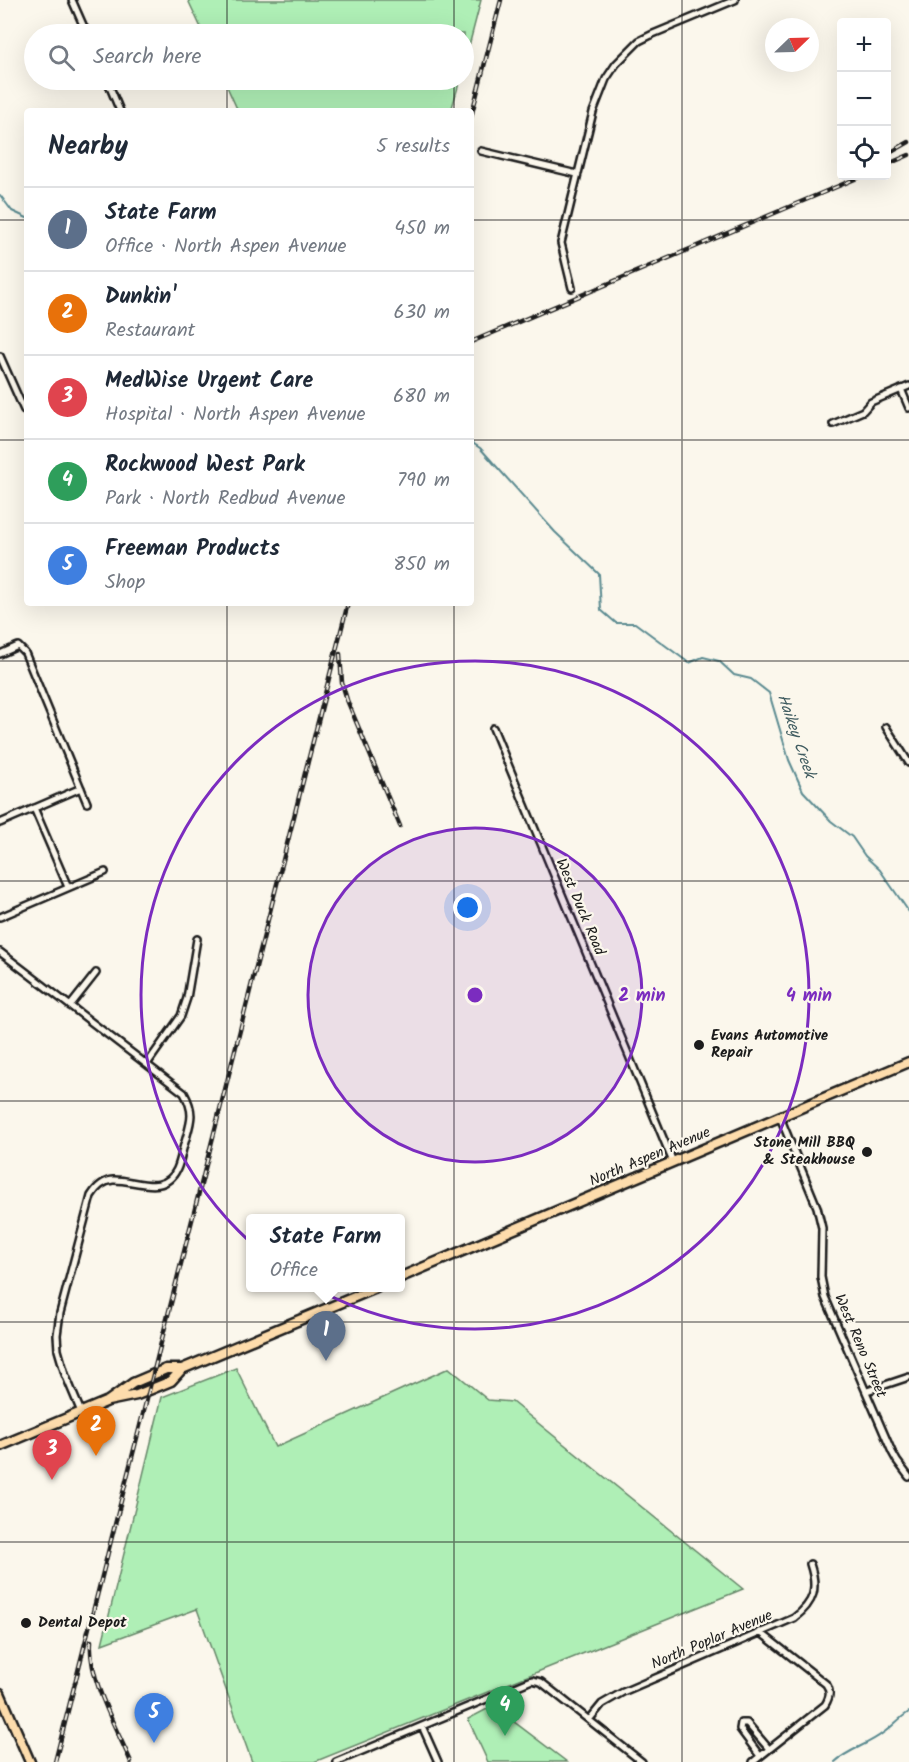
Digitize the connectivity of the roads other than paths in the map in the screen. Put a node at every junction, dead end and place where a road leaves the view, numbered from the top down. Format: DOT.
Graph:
graph roads {
  1 [pos="72,0"];
  2 [pos="735,0"];
  3 [pos="83,24"];
  4 [pos="111,90"];
  5 [pos="119,108"];
  6 [pos="481,151"];
  7 [pos="577,174"];
  8 [pos="572,288"];
  9 [pos="0,356"];
  10 [pos="909,386"];
  11 [pos="902,389"];
  12 [pos="24,407"];
  13 [pos="909,408"];
  14 [pos="833,424"];
  15 [pos="0,654"];
  16 [pos="886,727"];
  17 [pos="493,728"];
  18 [pos="909,763"];
  19 [pos="81,788"];
  20 [pos="87,803"];
  21 [pos="34,808"];
  22 [pos="0,823"];
  23 [pos="105,872"];
  24 [pos="68,887"];
  25 [pos="0,917"];
  26 [pos="197,939"];
  27 [pos="0,952"];
  28 [pos="96,973"];
  29 [pos="70,1006"];
  30 [pos="909,1062"];
  31 [pos="147,1064"];
  32 [pos="780,1117"];
  33 [pos="674,1161"];
  34 [pos="405,1275"];
  35 [pos="364,1292"];
  36 [pos="909,1377"];
  37 [pos="867,1391"];
  38 [pos="81,1412"];
  39 [pos="0,1446"];
  40 [pos="909,1477"];
  41 [pos="810,1564"];
  42 [pos="760,1632"];
  43 [pos="0,1693"];
  44 [pos="590,1720"];
  45 [pos="422,1726"];
  46 [pos="769,1749"];
  47 [pos="760,1756"];
  48 [pos="30,1762"];
  49 [pos="336,1762"];
  50 [pos="438,1762"];
  51 [pos="642,1762"];
  52 [pos="753,1762"];
  1 -- 3 [label="street"];
  2 -- 7 [label="street"];
  4 -- 5 [label="street"];
  6 -- 7 [label="street"];
  7 -- 8 [label="street"];
  9 -- 12 [label="street"];
  10 -- 11 [label="street"];
  11 -- 13 [label="street"];
  11 -- 14 [label="street"];
  15 -- 19 [label="street"];
  16 -- 18 [label="street"];
  17 -- 33 [label="street, West Duck Road"];
  19 -- 20 [label="street"];
  19 -- 21 [label="street"];
  21 -- 22 [label="street"];
  21 -- 24 [label="street"];
  23 -- 24 [label="street"];
  24 -- 25 [label="street"];
  26 -- 31 [label="street"];
  27 -- 29 [label="street"];
  28 -- 29 [label="street"];
  29 -- 31 [label="street"];
  30 -- 32 [label="main road, North Aspen Avenue"];
  31 -- 38 [label="street"];
  32 -- 33 [label="main road, North Aspen Avenue"];
  32 -- 37 [label="street, West Reno Street"];
  33 -- 34 [label="main road, North Aspen Avenue"];
  35 -- 38 [label="main road"];
  36 -- 37 [label="street"];
  37 -- 40 [label="street, West Reno Street"];
  38 -- 39 [label="main road"];
  41 -- 42 [label="street, North Poplar Avenue"];
  42 -- 44 [label="street, North Poplar Avenue"];
  42 -- 46 [label="street"];
  43 -- 48 [label="main road"];
  44 -- 45 [label="street"];
  44 -- 51 [label="street"];
  45 -- 49 [label="street"];
  45 -- 50 [label="street"];
  46 -- 47 [label="street"];
  46 -- 47 [label="street"];
  47 -- 52 [label="street"];
}
